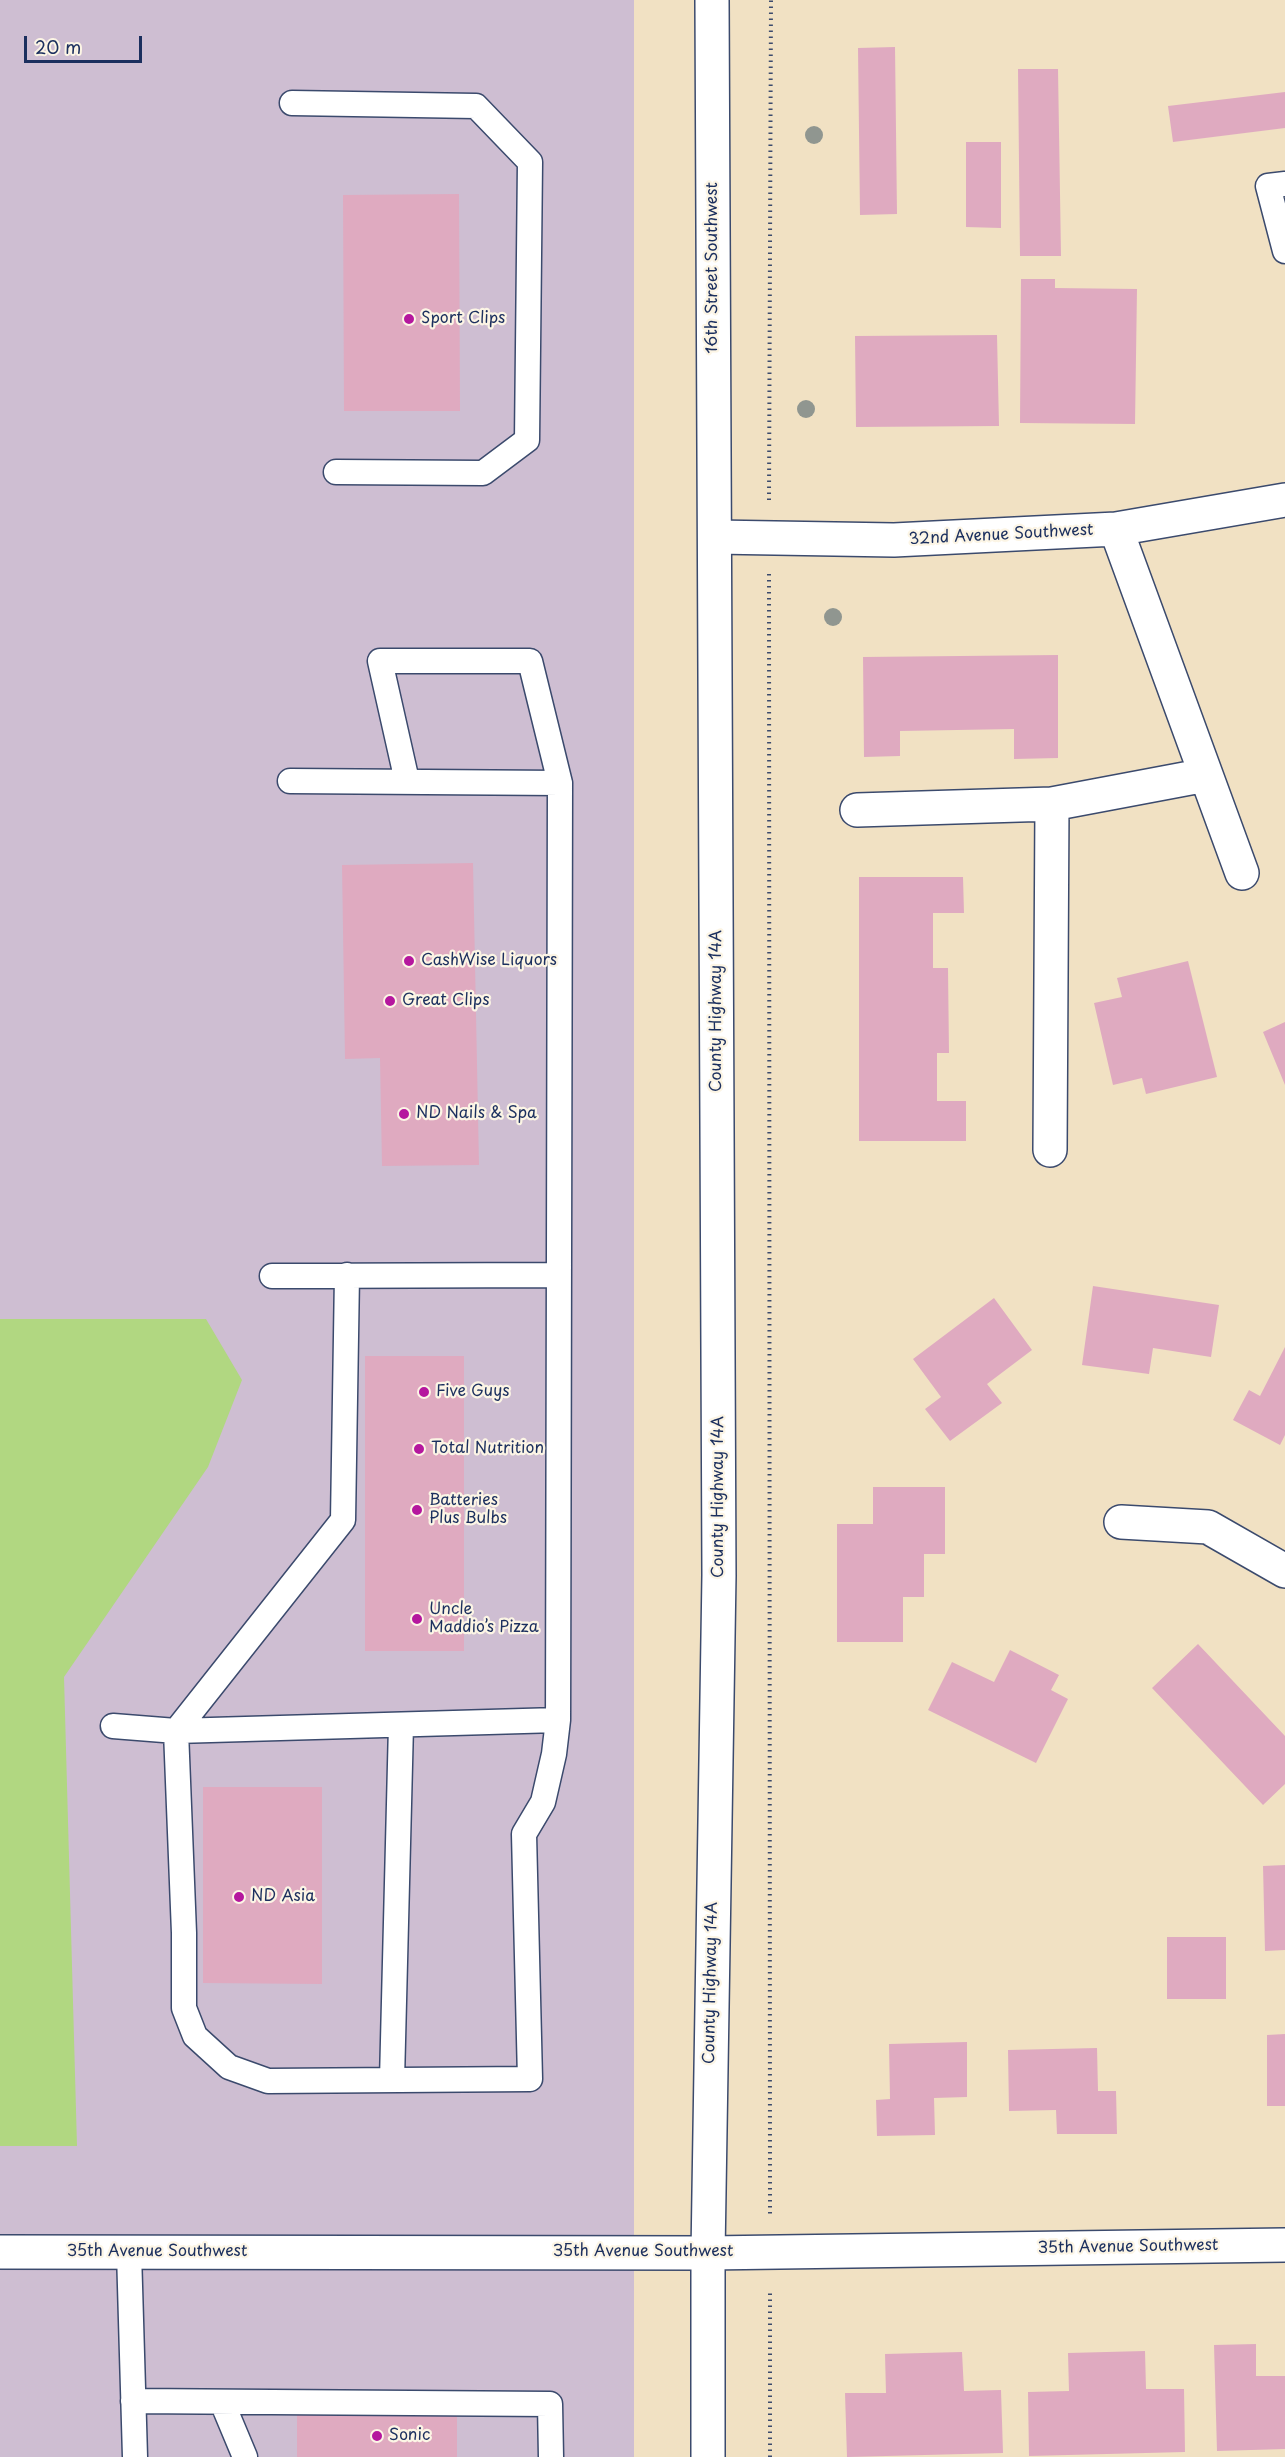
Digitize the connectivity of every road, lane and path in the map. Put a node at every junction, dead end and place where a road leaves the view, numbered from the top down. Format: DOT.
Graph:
graph roads {
  1 [pos="712,0"];
  2 [pos="771,0"];
  3 [pos="292,103"];
  4 [pos="1285,184"];
  5 [pos="1285,251"];
  6 [pos="336,472"];
  7 [pos="1285,500"];
  8 [pos="1116,529"];
  9 [pos="715,537"];
  10 [pos="769,537"];
  11 [pos="1206,775"];
  12 [pos="290,781"];
  13 [pos="407,781"];
  14 [pos="560,783"];
  15 [pos="1052,804"];
  16 [pos="857,810"];
  17 [pos="1242,873"];
  18 [pos="1050,1150"];
  19 [pos="347,1275"];
  20 [pos="559,1275"];
  21 [pos="272,1276"];
  22 [pos="1121,1522"];
  23 [pos="1285,1571"];
  24 [pos="558,1720"];
  25 [pos="401,1725"];
  26 [pos="113,1726"];
  27 [pos="176,1731"];
  28 [pos="392,2080"];
  29 [pos="770,2197"];
  30 [pos="1285,2245"];
  31 [pos="0,2252"];
  32 [pos="129,2252"];
  33 [pos="708,2253"];
  34 [pos="770,2304"];
  35 [pos="133,2401"];
  36 [pos="222,2402"];
  37 [pos="135,2457"];
  38 [pos="245,2457"];
  39 [pos="551,2457"];
  40 [pos="708,2457"];
  41 [pos="770,2457"];
  1 -- 9 [label="street, 16th Street Southwest"];
  2 -- 10 [label="path"];
  3 -- 6 [label="lane"];
  4 -- 5 [label="lane"];
  7 -- 8 [label="street, 32nd Avenue Southwest"];
  8 -- 10 [label="street, 32nd Avenue Southwest"];
  8 -- 11 [label="street"];
  9 -- 10 [label="street, 32nd Avenue Southwest"];
  9 -- 33 [label="street, County Highway 14A"];
  10 -- 29 [label="path"];
  11 -- 15 [label="street"];
  11 -- 17 [label="street"];
  12 -- 13 [label="lane"];
  13 -- 14 [label="lane"];
  13 -- 14 [label="lane"];
  14 -- 20 [label="lane"];
  15 -- 16 [label="street"];
  15 -- 18 [label="street"];
  19 -- 20 [label="lane"];
  19 -- 21 [label="lane"];
  19 -- 27 [label="lane"];
  20 -- 24 [label="lane"];
  22 -- 23 [label="street"];
  24 -- 25 [label="lane"];
  24 -- 28 [label="lane"];
  25 -- 27 [label="lane"];
  25 -- 28 [label="lane"];
  26 -- 27 [label="lane"];
  27 -- 28 [label="lane"];
  30 -- 33 [label="street, 35th Avenue Southwest"];
  31 -- 32 [label="street, 35th Avenue Southwest"];
  32 -- 33 [label="street, 35th Avenue Southwest"];
  32 -- 35 [label="lane"];
  33 -- 40 [label="street, County Highway 14A"];
  34 -- 41 [label="path"];
  35 -- 36 [label="lane"];
  35 -- 37 [label="lane"];
  36 -- 38 [label="lane"];
  36 -- 39 [label="lane"];
}
